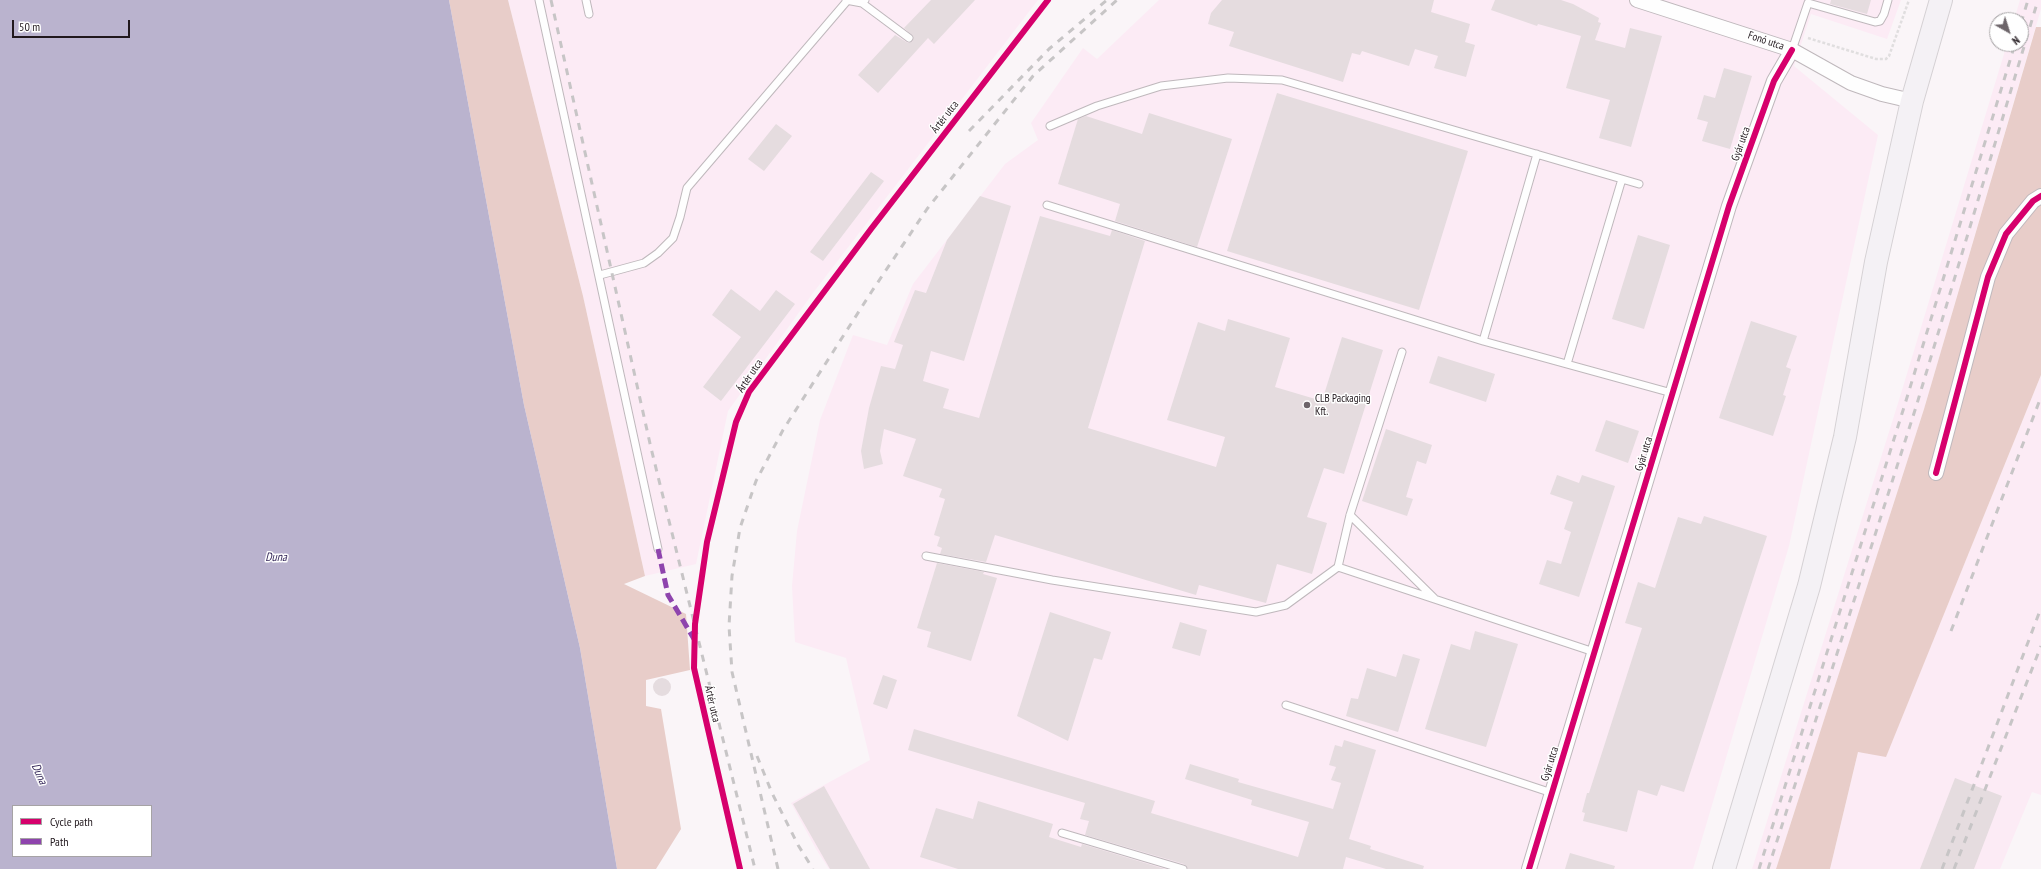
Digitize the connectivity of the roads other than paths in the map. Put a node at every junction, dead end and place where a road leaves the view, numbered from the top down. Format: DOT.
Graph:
graph roads {
  1 [pos="539,0"];
  2 [pos="586,0"];
  3 [pos="1637,0"];
  4 [pos="1888,0"];
  5 [pos="1941,0"];
  6 [pos="846,1"];
  7 [pos="864,2"];
  8 [pos="589,14"];
  9 [pos="909,38"];
  10 [pos="1792,50"];
  11 [pos="1912,101"];
  12 [pos="1050,126"];
  13 [pos="1537,154"];
  14 [pos="1622,180"];
  15 [pos="1639,184"];
  16 [pos="2041,196"];
  17 [pos="1047,206"];
  18 [pos="600,275"];
  19 [pos="1483,341"];
  20 [pos="1402,352"];
  21 [pos="1567,364"];
  22 [pos="1672,393"];
  23 [pos="1936,473"];
  24 [pos="1350,514"];
  25 [pos="658,548"];
  26 [pos="926,556"];
  27 [pos="1338,567"];
  28 [pos="1436,600"];
  29 [pos="1594,652"];
  30 [pos="1286,705"];
  31 [pos="1552,793"];
  32 [pos="1062,834"];
  33 [pos="1183,869"];
  34 [pos="1529,869"];
  35 [pos="1724,869"];
  1 -- 18 [label="lane"];
  2 -- 8 [label="lane"];
  3 -- 10 [label="street, Fonó utca"];
  4 -- 10 [label="lane"];
  5 -- 11 [label="main road"];
  6 -- 7 [label="lane"];
  6 -- 18 [label="lane"];
  7 -- 9 [label="lane"];
  10 -- 11 [label="street, Fonó utca"];
  10 -- 22 [label="street, Gyár utca"];
  11 -- 35 [label="main road"];
  12 -- 13 [label="lane"];
  13 -- 14 [label="lane"];
  13 -- 19 [label="lane"];
  14 -- 15 [label="lane"];
  14 -- 21 [label="lane"];
  16 -- 23 [label="street"];
  17 -- 19 [label="lane"];
  18 -- 25 [label="lane"];
  19 -- 21 [label="lane"];
  20 -- 24 [label="lane"];
  21 -- 22 [label="lane"];
  22 -- 29 [label="street, Gyár utca"];
  24 -- 27 [label="lane"];
  24 -- 28 [label="lane"];
  26 -- 27 [label="lane"];
  27 -- 28 [label="lane"];
  28 -- 29 [label="lane"];
  29 -- 31 [label="street, Gyár utca"];
  30 -- 31 [label="lane"];
  31 -- 34 [label="street, Gyár utca"];
  32 -- 33 [label="lane"];
}
